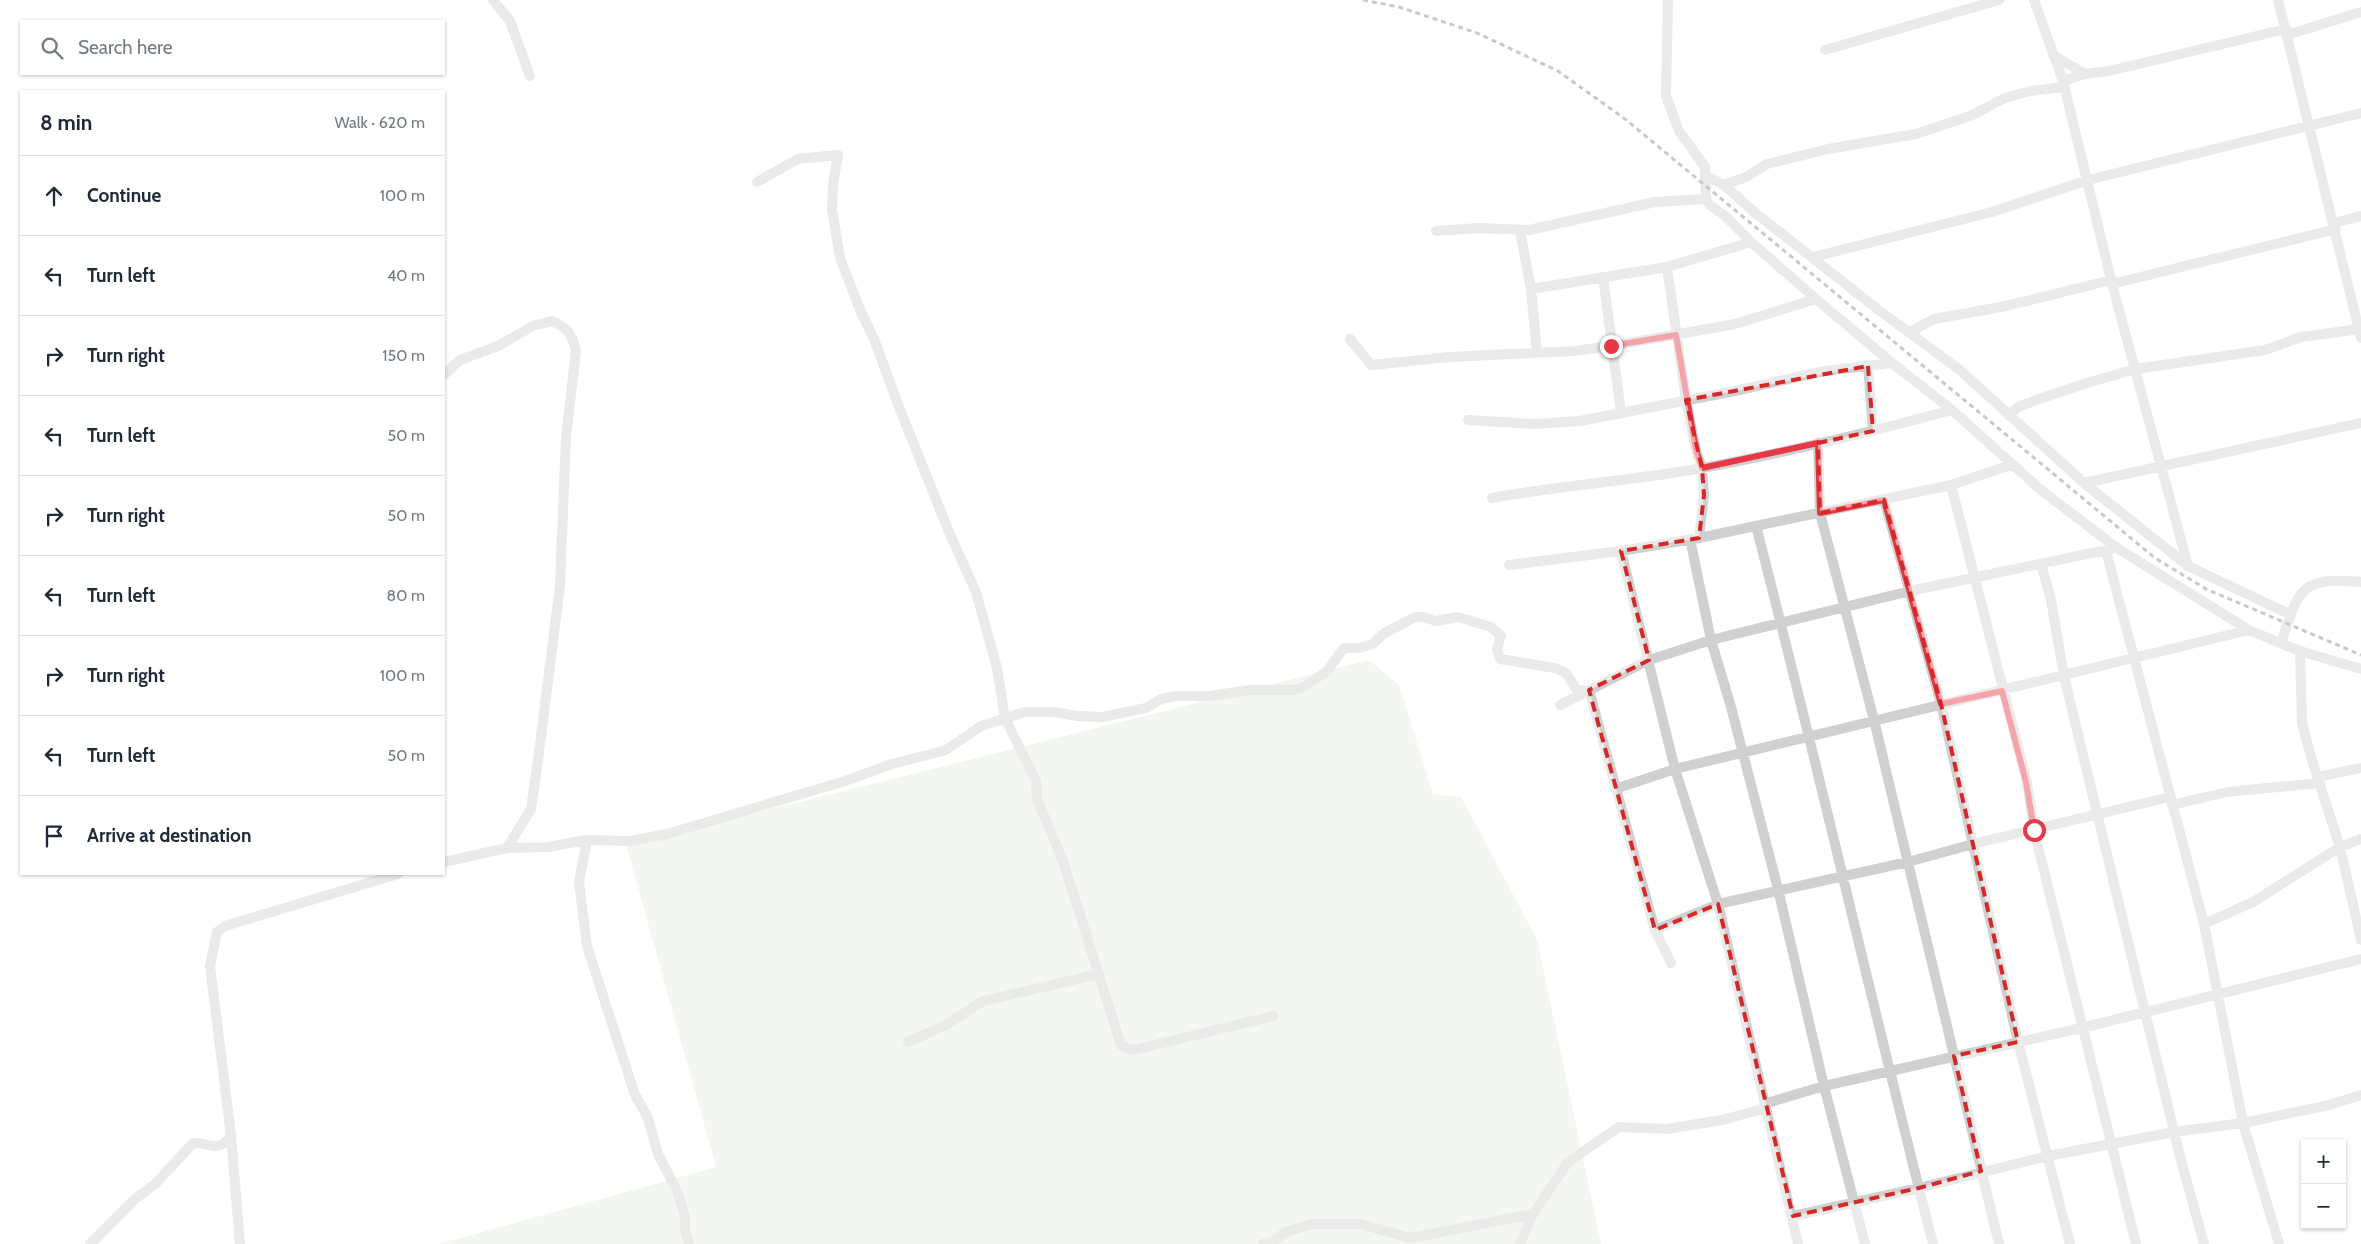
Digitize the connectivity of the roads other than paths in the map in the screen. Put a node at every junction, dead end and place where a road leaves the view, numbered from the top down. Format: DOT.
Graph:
graph roads {
  1 [pos="493,0"];
  2 [pos="1668,0"];
  3 [pos="1998,0"];
  4 [pos="2034,0"];
  5 [pos="2278,0"];
  6 [pos="2361,12"];
  7 [pos="2286,32"];
  8 [pos="1826,50"];
  9 [pos="2053,55"];
  10 [pos="2085,74"];
  11 [pos="530,76"];
  12 [pos="2064,84"];
  13 [pos="2361,113"];
  14 [pos="2311,126"];
  15 [pos="1706,176"];
  16 [pos="2088,180"];
  17 [pos="757,182"];
  18 [pos="1724,184"];
  19 [pos="1706,199"];
  20 [pos="2361,216"];
  21 [pos="2335,226"];
  22 [pos="1436,231"];
  23 [pos="1520,231"];
  24 [pos="1751,242"];
  25 [pos="1812,257"];
  26 [pos="1667,268"];
  27 [pos="1603,277"];
  28 [pos="2111,282"];
  29 [pos="1531,289"];
  30 [pos="1816,299"];
  31 [pos="2359,327"];
  32 [pos="1910,332"];
  33 [pos="1676,335"];
  34 [pos="1350,339"];
  35 [pos="1611,346"];
  36 [pos="1538,353"];
  37 [pos="1892,363"];
  38 [pos="1868,366"];
  39 [pos="2136,369"];
  40 [pos="445,374"];
  41 [pos="1686,400"];
  42 [pos="1952,410"];
  43 [pos="1621,413"];
  44 [pos="2009,416"];
  45 [pos="1468,420"];
  46 [pos="2361,422"];
  47 [pos="1873,431"];
  48 [pos="1818,443"];
  49 [pos="2011,465"];
  50 [pos="2161,466"];
  51 [pos="1702,468"];
  52 [pos="2084,484"];
  53 [pos="1951,485"];
  54 [pos="1492,498"];
  55 [pos="1884,500"];
  56 [pos="1820,513"];
  57 [pos="1756,526"];
  58 [pos="1694,539"];
  59 [pos="2117,548"];
  60 [pos="1621,551"];
  61 [pos="2106,551"];
  62 [pos="2041,564"];
  63 [pos="1509,565"];
  64 [pos="2188,566"];
  65 [pos="1974,578"];
  66 [pos="2361,582"];
  67 [pos="1910,591"];
  68 [pos="1845,607"];
  69 [pos="2291,615"];
  70 [pos="1780,622"];
  71 [pos="2249,630"];
  72 [pos="1710,640"];
  73 [pos="2281,643"];
  74 [pos="2300,651"];
  75 [pos="2134,659"];
  76 [pos="1648,660"];
  77 [pos="2361,669"];
  78 [pos="2064,676"];
  79 [pos="1588,690"];
  80 [pos="2002,691"];
  81 [pos="1941,704"];
  82 [pos="1560,705"];
  83 [pos="1005,718"];
  84 [pos="1874,720"];
  85 [pos="1809,736"];
  86 [pos="1741,754"];
  87 [pos="1675,768"];
  88 [pos="2361,768"];
  89 [pos="2319,780"];
  90 [pos="1615,790"];
  91 [pos="2171,801"];
  92 [pos="2098,814"];
  93 [pos="2034,830"];
  94 [pos="2361,839"];
  95 [pos="587,840"];
  96 [pos="1973,844"];
  97 [pos="2340,847"];
  98 [pos="507,848"];
  99 [pos="445,862"];
  100 [pos="1908,862"];
  101 [pos="395,875"];
  102 [pos="1842,876"];
  103 [pos="1778,889"];
  104 [pos="1718,904"];
  105 [pos="2204,924"];
  106 [pos="1655,930"];
  107 [pos="2361,940"];
  108 [pos="2361,959"];
  109 [pos="1671,963"];
  110 [pos="1099,974"];
  111 [pos="2216,994"];
  112 [pos="2145,1012"];
  113 [pos="1273,1016"];
  114 [pos="2081,1028"];
  115 [pos="908,1042"];
  116 [pos="2018,1042"];
  117 [pos="1954,1056"];
  118 [pos="1889,1071"];
  119 [pos="1824,1086"];
  120 [pos="2361,1096"];
  121 [pos="1765,1106"];
  122 [pos="2243,1123"];
  123 [pos="2174,1132"];
  124 [pos="231,1136"];
  125 [pos="2110,1145"];
  126 [pos="2048,1156"];
  127 [pos="1980,1171"];
  128 [pos="1919,1188"];
  129 [pos="1855,1202"];
  130 [pos="1533,1214"];
  131 [pos="1793,1216"];
  132 [pos="90,1244"];
  133 [pos="240,1244"];
  134 [pos="689,1244"];
  135 [pos="1263,1244"];
  136 [pos="1520,1244"];
  137 [pos="1798,1244"];
  138 [pos="1865,1244"];
  139 [pos="1933,1244"];
  140 [pos="1999,1244"];
  141 [pos="2070,1244"];
  142 [pos="2136,1244"];
  143 [pos="2204,1244"];
  144 [pos="2279,1244"];
  1 -- 11 [label="street"];
  2 -- 15 [label="street"];
  3 -- 8 [label="street"];
  4 -- 9 [label="street"];
  5 -- 7 [label="street"];
  6 -- 7 [label="street"];
  7 -- 10 [label="street"];
  7 -- 14 [label="street"];
  9 -- 10 [label="street"];
  9 -- 12 [label="street"];
  10 -- 12 [label="street"];
  12 -- 16 [label="street"];
  12 -- 18 [label="street"];
  13 -- 14 [label="street"];
  14 -- 16 [label="street"];
  14 -- 21 [label="street"];
  15 -- 18 [label="street"];
  15 -- 19 [label="street"];
  16 -- 25 [label="street"];
  16 -- 28 [label="street"];
  17 -- 83 [label="street"];
  18 -- 25 [label="street"];
  19 -- 23 [label="street"];
  19 -- 24 [label="street"];
  20 -- 21 [label="street"];
  21 -- 28 [label="street"];
  21 -- 31 [label="street"];
  22 -- 23 [label="street"];
  23 -- 29 [label="street"];
  24 -- 26 [label="street"];
  24 -- 30 [label="street"];
  25 -- 32 [label="street"];
  26 -- 27 [label="street"];
  26 -- 33 [label="street"];
  27 -- 29 [label="street"];
  27 -- 35 [label="street"];
  28 -- 32 [label="street"];
  28 -- 39 [label="street"];
  29 -- 36 [label="street"];
  30 -- 33 [label="street"];
  30 -- 37 [label="street"];
  31 -- 39 [label="street"];
  32 -- 44 [label="street"];
  33 -- 35 [label="street"];
  33 -- 41 [label="street"];
  34 -- 36 [label="street"];
  35 -- 36 [label="street"];
  35 -- 43 [label="street"];
  37 -- 38 [label="street"];
  37 -- 42 [label="street"];
  38 -- 41 [label="street"];
  38 -- 47 [label="street"];
  39 -- 44 [label="street"];
  39 -- 50 [label="street"];
  40 -- 98 [label="street"];
  41 -- 43 [label="street"];
  41 -- 51 [label="street"];
  42 -- 47 [label="street"];
  42 -- 49 [label="street"];
  43 -- 45 [label="street"];
  44 -- 52 [label="street"];
  46 -- 50 [label="street"];
  47 -- 48 [label="street"];
  48 -- 51 [label="street"];
  48 -- 56 [label="street"];
  49 -- 53 [label="street"];
  49 -- 59 [label="street"];
  50 -- 52 [label="street"];
  50 -- 64 [label="street"];
  51 -- 54 [label="street"];
  51 -- 58 [label="street"];
  52 -- 64 [label="street"];
  53 -- 55 [label="street"];
  53 -- 65 [label="street"];
  55 -- 56 [label="street"];
  55 -- 67 [label="street"];
  56 -- 57 [label="street"];
  56 -- 68 [label="street"];
  57 -- 58 [label="street"];
  57 -- 70 [label="street"];
  58 -- 60 [label="street"];
  58 -- 72 [label="street"];
  59 -- 61 [label="street"];
  59 -- 71 [label="street"];
  60 -- 63 [label="street"];
  60 -- 76 [label="street"];
  61 -- 62 [label="street"];
  61 -- 75 [label="street"];
  62 -- 65 [label="street"];
  62 -- 78 [label="street"];
  64 -- 69 [label="street"];
  65 -- 67 [label="street"];
  65 -- 80 [label="street"];
  66 -- 69 [label="street"];
  67 -- 68 [label="street"];
  67 -- 81 [label="street"];
  68 -- 70 [label="street"];
  68 -- 84 [label="street"];
  69 -- 73 [label="street"];
  70 -- 72 [label="street"];
  70 -- 85 [label="street"];
  71 -- 73 [label="street"];
  71 -- 75 [label="street"];
  72 -- 76 [label="street"];
  72 -- 86 [label="street"];
  73 -- 74 [label="street"];
  74 -- 77 [label="street"];
  74 -- 89 [label="street"];
  75 -- 78 [label="street"];
  75 -- 91 [label="street"];
  76 -- 79 [label="street"];
  76 -- 87 [label="street"];
  78 -- 80 [label="street"];
  78 -- 92 [label="street"];
  79 -- 82 [label="street"];
  79 -- 83 [label="street"];
  79 -- 90 [label="street"];
  80 -- 81 [label="street"];
  80 -- 93 [label="street"];
  81 -- 84 [label="street"];
  81 -- 96 [label="street"];
  83 -- 95 [label="street"];
  83 -- 110 [label="street"];
  84 -- 85 [label="street"];
  84 -- 100 [label="street"];
  85 -- 86 [label="street"];
  85 -- 102 [label="street"];
  86 -- 87 [label="street"];
  86 -- 103 [label="street"];
  87 -- 90 [label="street"];
  87 -- 104 [label="street"];
  88 -- 89 [label="street"];
  89 -- 91 [label="street"];
  89 -- 97 [label="street"];
  90 -- 106 [label="street"];
  91 -- 92 [label="street"];
  91 -- 105 [label="street"];
  92 -- 93 [label="street"];
  92 -- 112 [label="street"];
  93 -- 96 [label="street"];
  93 -- 114 [label="street"];
  94 -- 97 [label="street"];
  95 -- 98 [label="street"];
  95 -- 134 [label="street"];
  96 -- 100 [label="street"];
  96 -- 116 [label="street"];
  97 -- 105 [label="street"];
  97 -- 107 [label="street"];
  98 -- 99 [label="street"];
  100 -- 102 [label="street"];
  100 -- 117 [label="street"];
  101 -- 124 [label="street"];
  102 -- 103 [label="street"];
  102 -- 118 [label="street"];
  103 -- 104 [label="street"];
  103 -- 119 [label="street"];
  104 -- 106 [label="street"];
  104 -- 121 [label="street"];
  105 -- 111 [label="street"];
  106 -- 109 [label="street"];
  108 -- 111 [label="street"];
  110 -- 113 [label="street"];
  110 -- 115 [label="street"];
  111 -- 112 [label="street"];
  111 -- 122 [label="street"];
  112 -- 114 [label="street"];
  112 -- 123 [label="street"];
  114 -- 116 [label="street"];
  114 -- 125 [label="street"];
  116 -- 117 [label="street"];
  116 -- 126 [label="street"];
  117 -- 118 [label="street"];
  117 -- 127 [label="street"];
  118 -- 119 [label="street"];
  118 -- 128 [label="street"];
  119 -- 121 [label="street"];
  119 -- 129 [label="street"];
  120 -- 122 [label="street"];
  121 -- 130 [label="street"];
  121 -- 131 [label="street"];
  122 -- 123 [label="street"];
  122 -- 144 [label="street"];
  123 -- 125 [label="street"];
  123 -- 143 [label="street"];
  124 -- 132 [label="street"];
  124 -- 133 [label="street"];
  125 -- 126 [label="street"];
  125 -- 142 [label="street"];
  126 -- 127 [label="street"];
  126 -- 141 [label="street"];
  127 -- 128 [label="street"];
  127 -- 140 [label="street"];
  128 -- 129 [label="street"];
  128 -- 139 [label="street"];
  129 -- 131 [label="street"];
  129 -- 138 [label="street"];
  130 -- 135 [label="street"];
  130 -- 136 [label="street"];
  131 -- 137 [label="street"];
}
